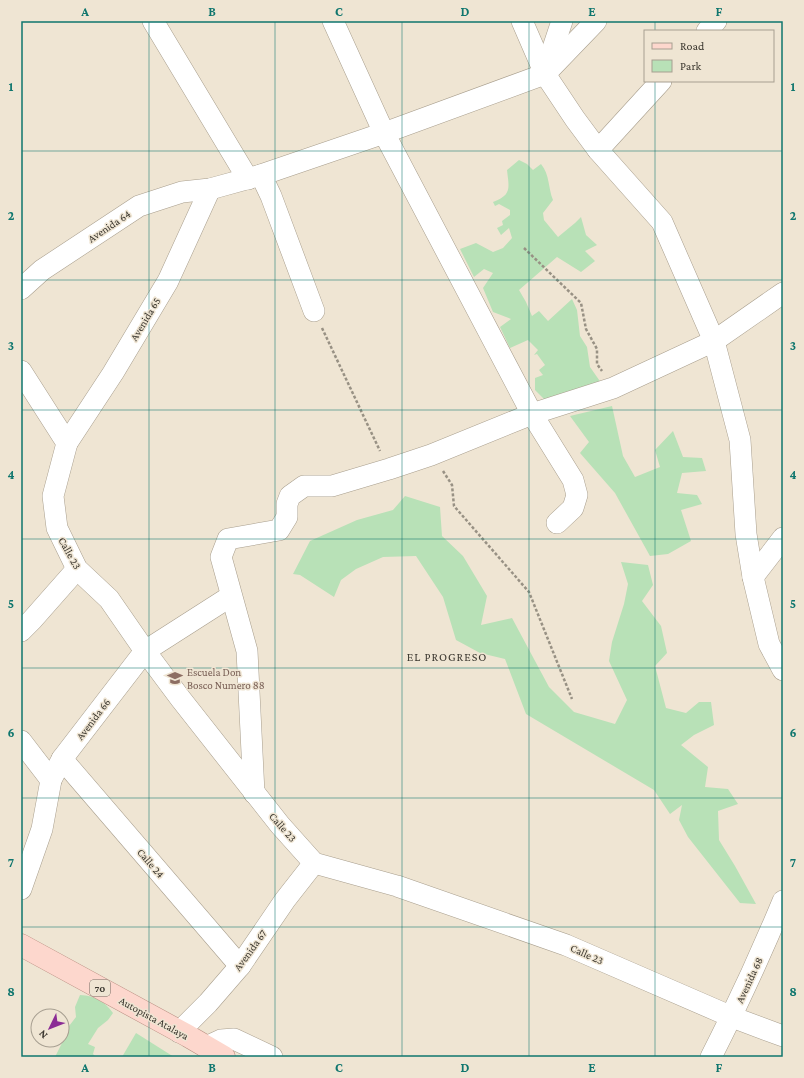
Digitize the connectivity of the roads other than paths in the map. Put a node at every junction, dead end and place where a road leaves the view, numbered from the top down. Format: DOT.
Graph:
graph roads {
  1 [pos="153,21"];
  2 [pos="333,21"];
  3 [pos="522,21"];
  4 [pos="562,21"];
  5 [pos="596,21"];
  6 [pos="716,21"];
  7 [pos="708,30"];
  8 [pos="545,74"];
  9 [pos="660,82"];
  10 [pos="384,133"];
  11 [pos="598,150"];
  12 [pos="254,177"];
  13 [pos="210,189"];
  14 [pos="21,289"];
  15 [pos="783,293"];
  16 [pos="314,311"];
  17 [pos="714,341"];
  18 [pos="21,372"];
  19 [pos="532,414"];
  20 [pos="66,443"];
  21 [pos="557,523"];
  22 [pos="783,538"];
  23 [pos="77,569"];
  24 [pos="753,577"];
  25 [pos="231,596"];
  26 [pos="21,631"];
  27 [pos="145,651"];
  28 [pos="783,670"];
  29 [pos="21,741"];
  30 [pos="62,759"];
  31 [pos="51,780"];
  32 [pos="254,793"];
  33 [pos="314,863"];
  34 [pos="21,889"];
  35 [pos="783,901"];
  36 [pos="21,945"];
  37 [pos="240,966"];
  38 [pos="732,1017"];
  39 [pos="179,1032"];
  40 [pos="783,1036"];
  41 [pos="215,1052"];
  42 [pos="272,1057"];
  43 [pos="711,1057"];
  1 -- 12 [label="street"];
  2 -- 10 [label="street"];
  3 -- 8 [label="street"];
  4 -- 8 [label="street"];
  5 -- 8 [label="street"];
  6 -- 7 [label="street"];
  8 -- 10 [label="street, Avenida 64"];
  8 -- 11 [label="street"];
  9 -- 11 [label="street"];
  10 -- 12 [label="street, Avenida 64"];
  10 -- 19 [label="street"];
  11 -- 17 [label="street"];
  12 -- 13 [label="street, Avenida 64"];
  12 -- 16 [label="street"];
  13 -- 14 [label="street, Avenida 64"];
  13 -- 20 [label="street, Avenida 65"];
  15 -- 17 [label="street"];
  17 -- 19 [label="street"];
  17 -- 24 [label="street"];
  18 -- 20 [label="street"];
  19 -- 21 [label="street"];
  19 -- 25 [label="street"];
  20 -- 23 [label="street, Calle 23"];
  22 -- 24 [label="street"];
  23 -- 26 [label="street"];
  23 -- 27 [label="street, Calle 23"];
  24 -- 28 [label="street"];
  25 -- 27 [label="street, Avenida 66"];
  25 -- 32 [label="street"];
  27 -- 30 [label="street, Avenida 66"];
  27 -- 32 [label="street, Calle 23"];
  29 -- 31 [label="street"];
  30 -- 31 [label="street, Avenida 66"];
  30 -- 37 [label="street, Calle 24"];
  31 -- 34 [label="street, Avenida 66"];
  32 -- 33 [label="street, Calle 23"];
  33 -- 37 [label="street, Avenida 67"];
  33 -- 38 [label="street, Calle 23"];
  35 -- 38 [label="street, Avenida 68"];
  36 -- 39 [label="main road, Autopista Atalaya / 70"];
  37 -- 39 [label="street, Avenida 67"];
  38 -- 40 [label="street, Calle 23"];
  38 -- 43 [label="street, Avenida 68"];
  39 -- 41 [label="main road, Autopista Atalaya / 70"];
  41 -- 42 [label="street"];
}
